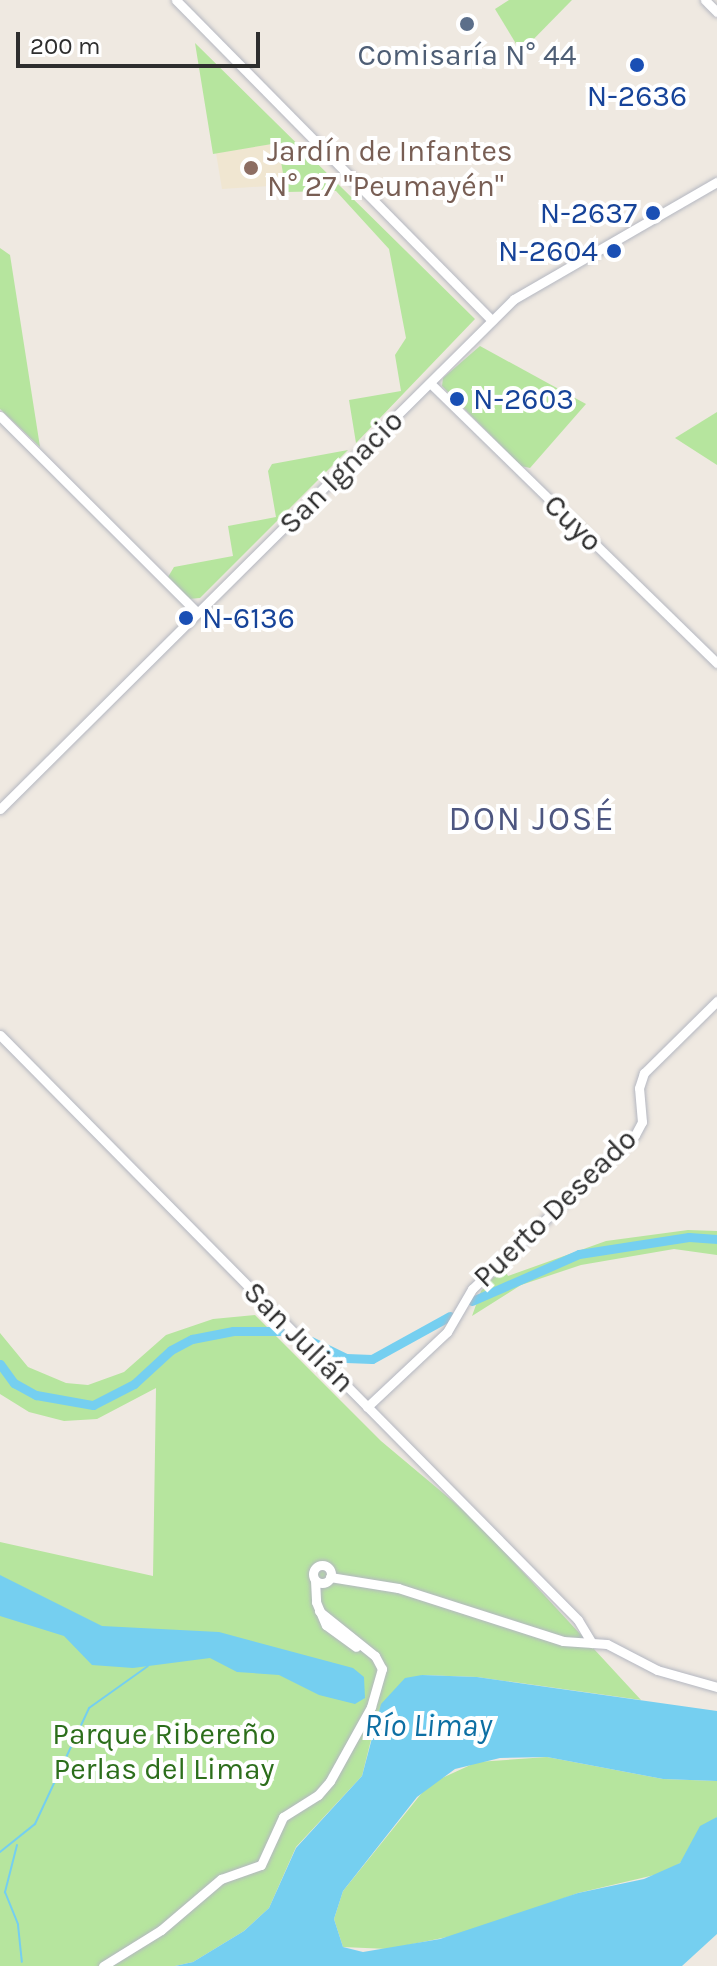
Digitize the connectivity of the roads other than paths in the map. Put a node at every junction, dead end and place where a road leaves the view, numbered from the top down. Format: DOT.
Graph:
graph roads {
  1 [pos="176,0"];
  2 [pos="705,0"];
  3 [pos="717,12"];
  4 [pos="717,182"];
  5 [pos="492,321"];
  6 [pos="430,383"];
  7 [pos="0,416"];
  8 [pos="198,613"];
  9 [pos="717,663"];
  10 [pos="0,809"];
  11 [pos="717,1001"];
  12 [pos="0,1035"];
  13 [pos="367,1407"];
  14 [pos="330,1577"];
  15 [pos="315,1580"];
  16 [pos="592,1643"];
  17 [pos="717,1687"];
  18 [pos="103,1966"];
  1 -- 5 [label="street"];
  2 -- 3 [label="street"];
  4 -- 5 [label="street, San Ignacio"];
  5 -- 6 [label="street, San Ignacio"];
  6 -- 8 [label="street, San Ignacio"];
  6 -- 9 [label="street, Cuyo"];
  7 -- 8 [label="street"];
  8 -- 10 [label="street, San Ignacio"];
  11 -- 13 [label="street, Puerto Deseado"];
  12 -- 13 [label="street, San Julián"];
  13 -- 16 [label="street, San Julián"];
  14 -- 15 [label="street"];
  14 -- 15 [label="street"];
  14 -- 16 [label="street"];
  15 -- 18 [label="street"];
  16 -- 17 [label="street"];
}
